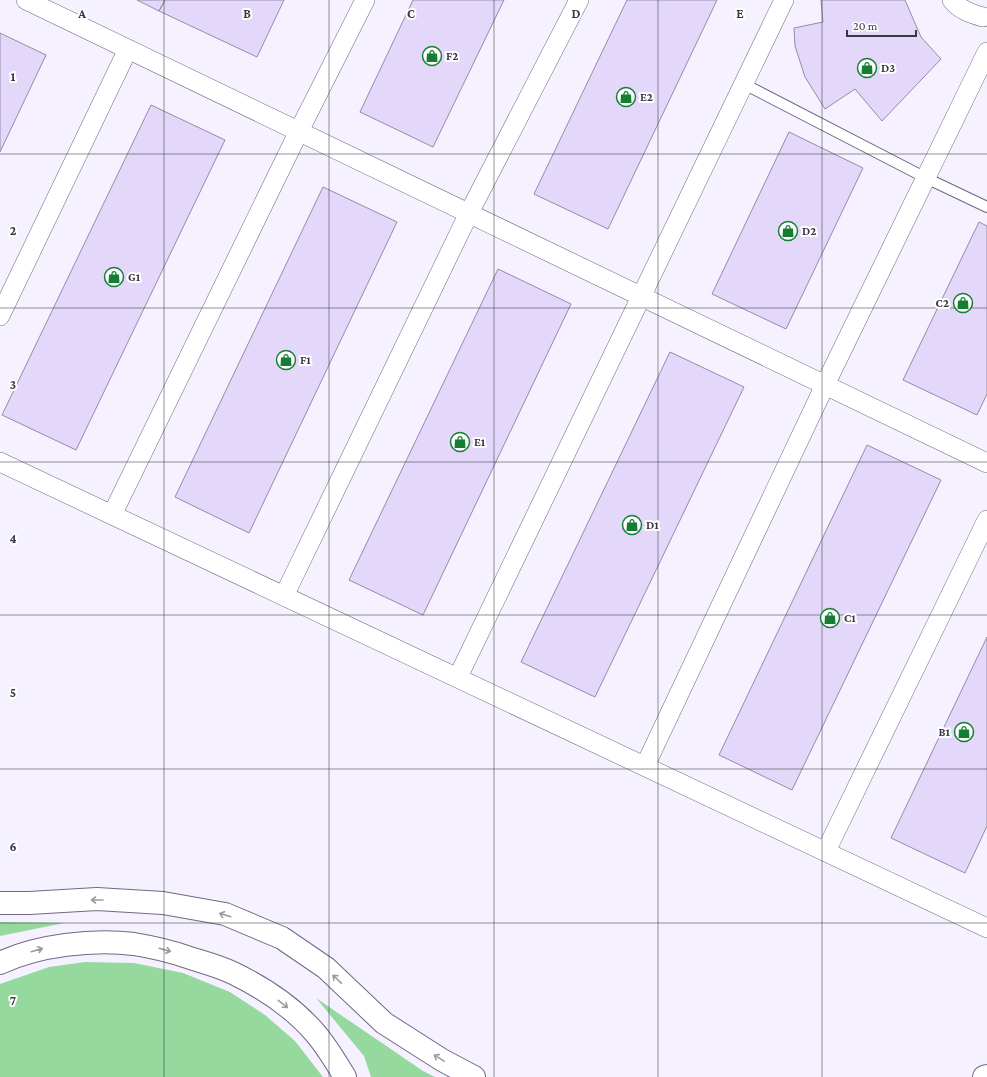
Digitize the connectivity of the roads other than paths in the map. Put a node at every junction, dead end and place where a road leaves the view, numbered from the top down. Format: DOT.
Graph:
graph roads {
  1 [pos="26,0"];
  2 [pos="365,0"];
  3 [pos="579,0"];
  4 [pos="784,0"];
  5 [pos="952,0"];
  6 [pos="982,13"];
  7 [pos="128,49"];
  8 [pos="987,52"];
  9 [pos="744,84"];
  10 [pos="299,131"];
  11 [pos="926,178"];
  12 [pos="987,206"];
  13 [pos="469,213"];
  14 [pos="642,296"];
  15 [pos="0,316"];
  16 [pos="825,385"];
  17 [pos="0,462"];
  18 [pos="987,463"];
  19 [pos="112,515"];
  20 [pos="987,520"];
  21 [pos="284,596"];
  22 [pos="458,677"];
  23 [pos="645,766"];
  24 [pos="826,851"];
  25 [pos="0,902"];
  26 [pos="987,928"];
  27 [pos="0,963"];
  28 [pos="987,1076"];
  29 [pos="345,1077"];
  30 [pos="474,1077"];
  31 [pos="984,1077"];
  1 -- 7 [label="street"];
  2 -- 10 [label="street"];
  3 -- 13 [label="street"];
  4 -- 9 [label="street"];
  5 -- 6 [label="street"];
  7 -- 10 [label="street"];
  7 -- 15 [label="street"];
  8 -- 11 [label="street"];
  9 -- 11 [label="lane"];
  9 -- 14 [label="street"];
  10 -- 13 [label="street"];
  10 -- 19 [label="street"];
  11 -- 12 [label="lane"];
  11 -- 16 [label="street"];
  13 -- 14 [label="street"];
  13 -- 21 [label="street"];
  14 -- 16 [label="street"];
  14 -- 22 [label="street"];
  16 -- 18 [label="street"];
  16 -- 23 [label="street"];
  17 -- 19 [label="street"];
  19 -- 21 [label="street"];
  20 -- 24 [label="street"];
  21 -- 22 [label="street"];
  22 -- 23 [label="street"];
  23 -- 24 [label="street"];
  24 -- 26 [label="street"];
  30 -- 25 [label="highway, one-way"];
  27 -- 29 [label="highway, one-way"];
  28 -- 31 [label="highway"];
}
